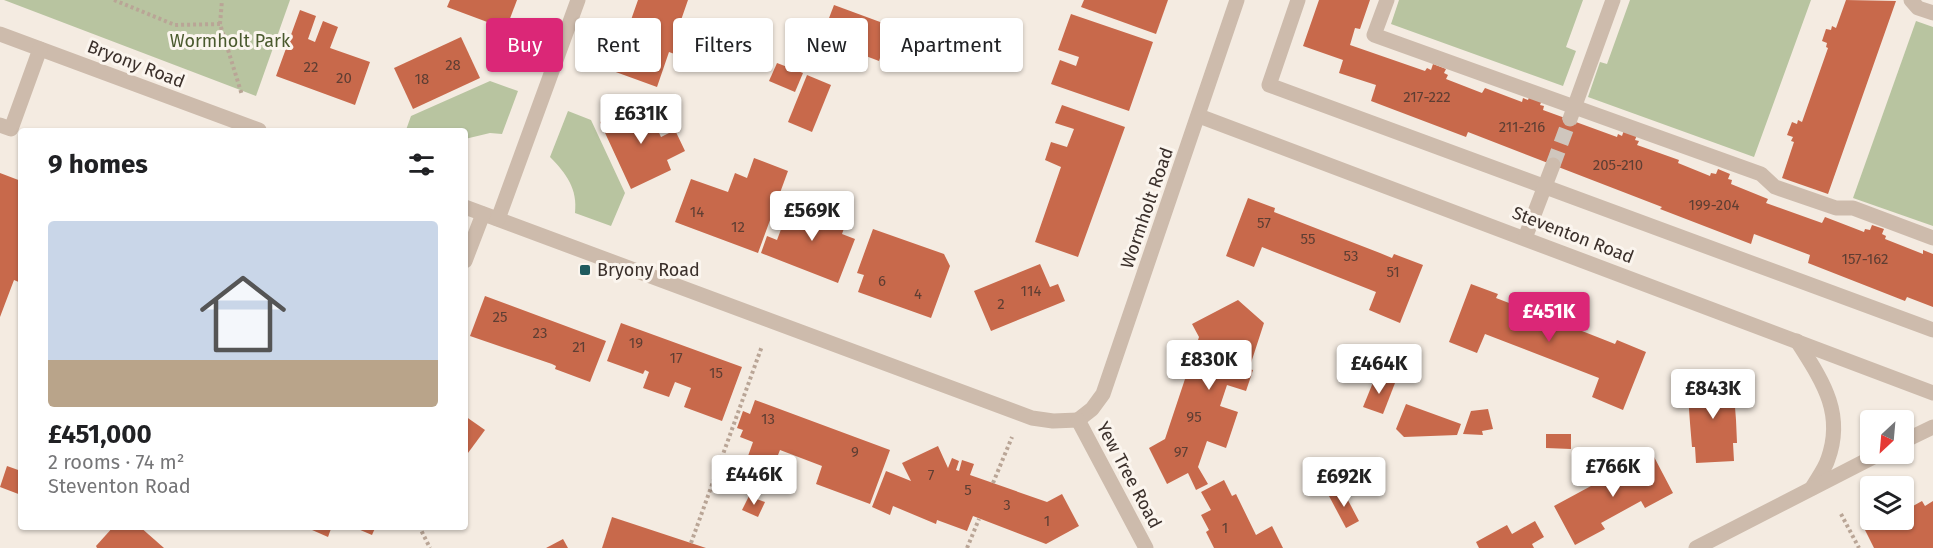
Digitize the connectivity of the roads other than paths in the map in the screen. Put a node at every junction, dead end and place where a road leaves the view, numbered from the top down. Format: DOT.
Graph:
graph roads {
  1 [pos="578,0"];
  2 [pos="1237,0"];
  3 [pos="1298,0"];
  4 [pos="1387,0"];
  5 [pos="1613,0"];
  6 [pos="1911,0"];
  7 [pos="1933,13"];
  8 [pos="0,34"];
  9 [pos="40,49"];
  10 [pos="1575,107"];
  11 [pos="1199,116"];
  12 [pos="0,124"];
  13 [pos="254,128"];
  14 [pos="1553,165"];
  15 [pos="1545,187"];
  16 [pos="468,208"];
  17 [pos="490,216"];
  18 [pos="1525,238"];
  19 [pos="1933,238"];
  20 [pos="468,256"];
  21 [pos="1933,330"];
  22 [pos="1797,341"];
  23 [pos="1933,393"];
  24 [pos="1078,420"];
  25 [pos="1933,427"];
  26 [pos="1914,436"];
  27 [pos="1860,464"];
  28 [pos="1812,488"];
  29 [pos="1146,548"];
  30 [pos="1696,548"];
  1 -- 17 [label="street"];
  2 -- 11 [label="street, Wormholt Road"];
  3 -- 15 [label="street"];
  4 -- 10 [label="street"];
  5 -- 10 [label="street"];
  6 -- 7 [label="street"];
  8 -- 9 [label="street, Bryony Road"];
  9 -- 12 [label="street"];
  9 -- 13 [label="street, Bryony Road"];
  10 -- 19 [label="street"];
  11 -- 18 [label="street, Steventon Road"];
  11 -- 24 [label="street, Wormholt Road"];
  14 -- 15 [label="street"];
  15 -- 18 [label="street"];
  15 -- 21 [label="street"];
  16 -- 17 [label="street"];
  17 -- 20 [label="street"];
  17 -- 24 [label="street"];
  18 -- 22 [label="street, Steventon Road"];
  22 -- 23 [label="street, Steventon Road"];
  22 -- 28 [label="street"];
  24 -- 29 [label="street, Yew Tree Road"];
  25 -- 26 [label="street"];
  27 -- 28 [label="street"];
  28 -- 30 [label="street"];
}
